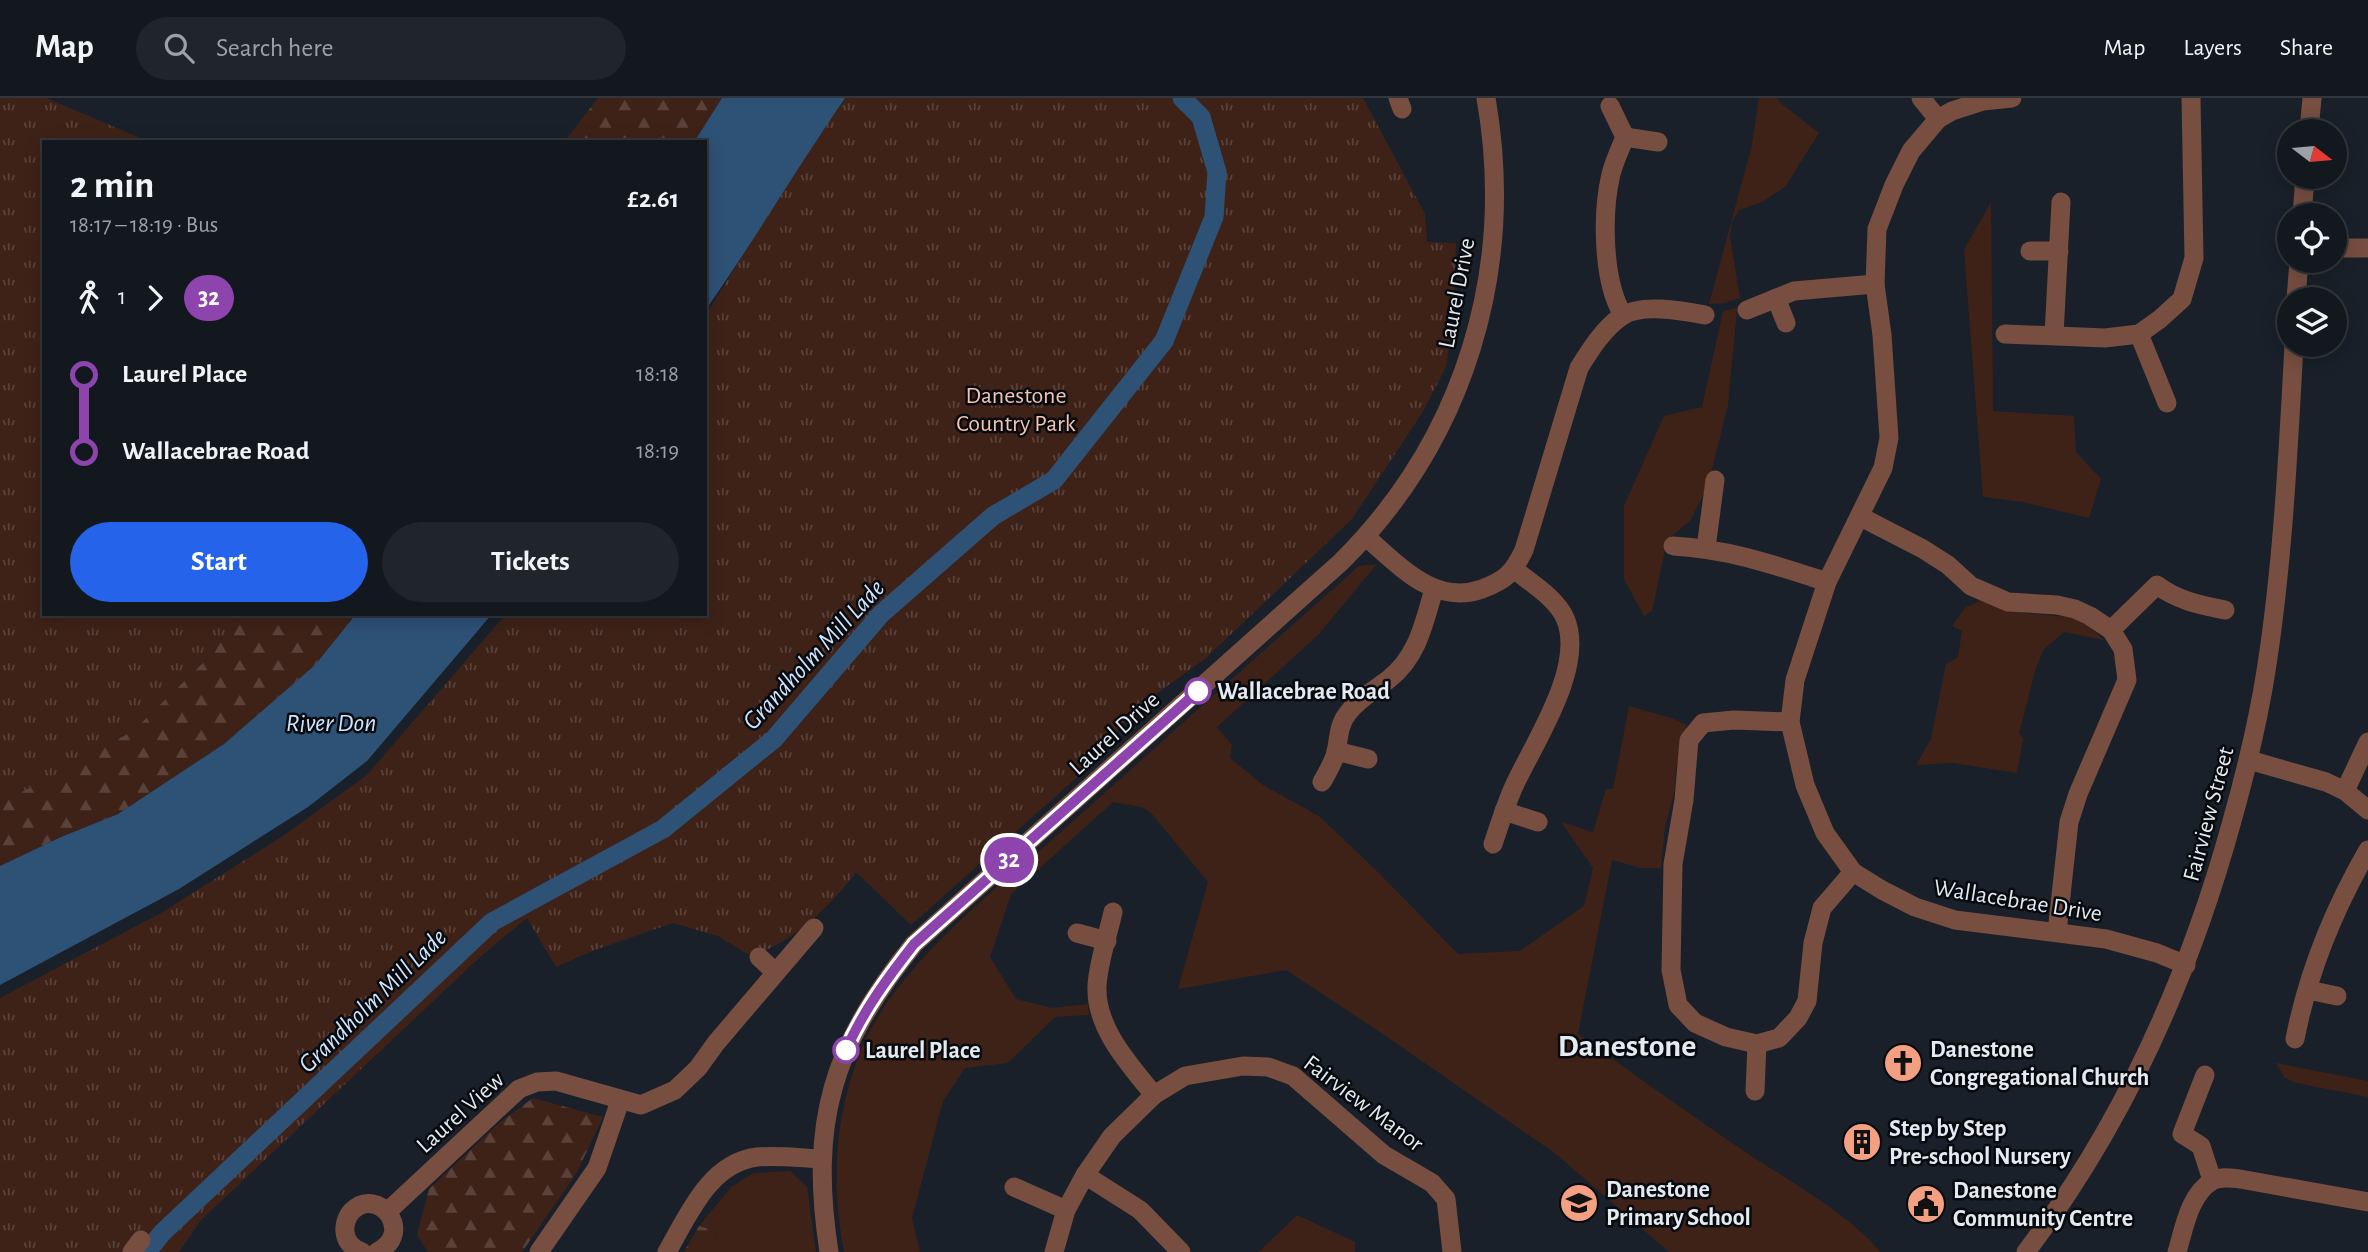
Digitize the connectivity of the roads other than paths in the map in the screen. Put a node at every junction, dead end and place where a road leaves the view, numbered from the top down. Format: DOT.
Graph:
graph roads {
  1 [pos="1486,98"];
  2 [pos="1921,98"];
  3 [pos="2012,98"];
  4 [pos="2191,98"];
  5 [pos="2312,98"];
  6 [pos="1610,106"];
  7 [pos="1938,118"];
  8 [pos="2310,119"];
  9 [pos="1625,137"];
  10 [pos="1658,142"];
  11 [pos="2061,202"];
  12 [pos="2347,248"];
  13 [pos="2368,248"];
  14 [pos="2030,251"];
  15 [pos="2059,251"];
  16 [pos="1875,284"];
  17 [pos="1776,298"];
  18 [pos="1748,310"];
  19 [pos="1623,315"];
  20 [pos="1705,316"];
  21 [pos="1786,323"];
  22 [pos="2005,334"];
  23 [pos="2138,334"];
  24 [pos="2054,335"];
  25 [pos="2293,357"];
  26 [pos="2167,403"];
  27 [pos="1715,480"];
  28 [pos="1861,517"];
  29 [pos="1366,537"];
  30 [pos="1674,546"];
  31 [pos="1706,548"];
  32 [pos="1515,570"];
  33 [pos="1827,582"];
  34 [pos="1434,589"];
  35 [pos="2225,611"];
  36 [pos="2111,630"];
  37 [pos="1790,722"];
  38 [pos="2368,742"];
  39 [pos="1336,751"];
  40 [pos="1368,759"];
  41 [pos="2249,760"];
  42 [pos="1322,782"];
  43 [pos="2345,791"];
  44 [pos="2368,810"];
  45 [pos="1504,811"];
  46 [pos="1538,822"];
  47 [pos="1493,844"];
  48 [pos="2368,850"];
  49 [pos="1853,872"];
  50 [pos="1113,912"];
  51 [pos="814,928"];
  52 [pos="2057,932"];
  53 [pos="1077,933"];
  54 [pos="1107,941"];
  55 [pos="759,957"];
  56 [pos="2186,965"];
  57 [pos="775,972"];
  58 [pos="2308,990"];
  59 [pos="2337,996"];
  60 [pos="2295,1039"];
  61 [pos="1757,1044"];
  62 [pos="2205,1075"];
  63 [pos="1755,1091"];
  64 [pos="1154,1095"];
  65 [pos="620,1101"];
  66 [pos="822,1159"];
  67 [pos="1085,1175"];
  68 [pos="2212,1181"];
  69 [pos="1014,1187"];
  70 [pos="2368,1202"];
  71 [pos="1066,1210"];
  72 [pos="387,1212"];
  73 [pos="362,1252"];
  74 [pos="377,1252"];
  75 [pos="539,1252"];
  76 [pos="667,1252"];
  77 [pos="829,1252"];
  78 [pos="1054,1252"];
  79 [pos="1181,1252"];
  80 [pos="1452,1252"];
  81 [pos="2026,1252"];
  82 [pos="2177,1252"];
  1 -- 29 [label="street, Laurel Drive"];
  2 -- 7 [label="street"];
  3 -- 7 [label="street"];
  4 -- 23 [label="street"];
  5 -- 8 [label="street"];
  6 -- 9 [label="street"];
  7 -- 16 [label="street, Wallacebrae Drive"];
  9 -- 10 [label="street"];
  9 -- 19 [label="street"];
  11 -- 15 [label="street"];
  12 -- 13 [label="street"];
  14 -- 15 [label="street"];
  15 -- 24 [label="street"];
  16 -- 17 [label="street"];
  16 -- 28 [label="street, Wallacebrae Drive"];
  17 -- 18 [label="street"];
  17 -- 21 [label="street"];
  19 -- 20 [label="street"];
  19 -- 32 [label="street"];
  22 -- 24 [label="street"];
  23 -- 24 [label="street"];
  23 -- 26 [label="street"];
  25 -- 41 [label="street, Fairview Street"];
  27 -- 31 [label="street"];
  28 -- 33 [label="street, Wallacebrae Drive"];
  28 -- 36 [label="street"];
  29 -- 34 [label="street"];
  29 -- 66 [label="street, Laurel Drive"];
  30 -- 31 [label="street"];
  31 -- 33 [label="street"];
  32 -- 34 [label="street"];
  32 -- 45 [label="street"];
  33 -- 37 [label="street, Wallacebrae Drive"];
  34 -- 39 [label="street"];
  35 -- 36 [label="street"];
  36 -- 52 [label="street"];
  37 -- 49 [label="street, Wallacebrae Drive"];
  37 -- 61 [label="street"];
  38 -- 43 [label="street"];
  39 -- 40 [label="street"];
  39 -- 42 [label="street"];
  41 -- 43 [label="street"];
  41 -- 56 [label="street, Fairview Street"];
  43 -- 44 [label="street"];
  45 -- 46 [label="street"];
  45 -- 47 [label="street"];
  48 -- 58 [label="street"];
  49 -- 52 [label="street, Wallacebrae Drive"];
  49 -- 61 [label="street"];
  50 -- 54 [label="street"];
  51 -- 57 [label="street, Laurel View"];
  52 -- 56 [label="street, Wallacebrae Drive"];
  53 -- 54 [label="street"];
  54 -- 64 [label="street"];
  55 -- 57 [label="street"];
  56 -- 81 [label="street, Fairview Street"];
  57 -- 65 [label="street, Laurel View"];
  58 -- 59 [label="street"];
  58 -- 60 [label="street"];
  61 -- 63 [label="street"];
  62 -- 68 [label="street"];
  64 -- 67 [label="street, Fairview Manor"];
  64 -- 80 [label="street, Fairview Manor"];
  65 -- 72 [label="street, Laurel View"];
  65 -- 75 [label="street"];
  66 -- 76 [label="street"];
  66 -- 77 [label="street, Laurel Drive"];
  67 -- 71 [label="street, Fairview Manor"];
  67 -- 79 [label="street"];
  68 -- 70 [label="street"];
  68 -- 82 [label="street"];
  69 -- 71 [label="street"];
  71 -- 78 [label="street, Fairview Manor"];
  72 -- 73 [label="street"];
  72 -- 74 [label="street"];
}
